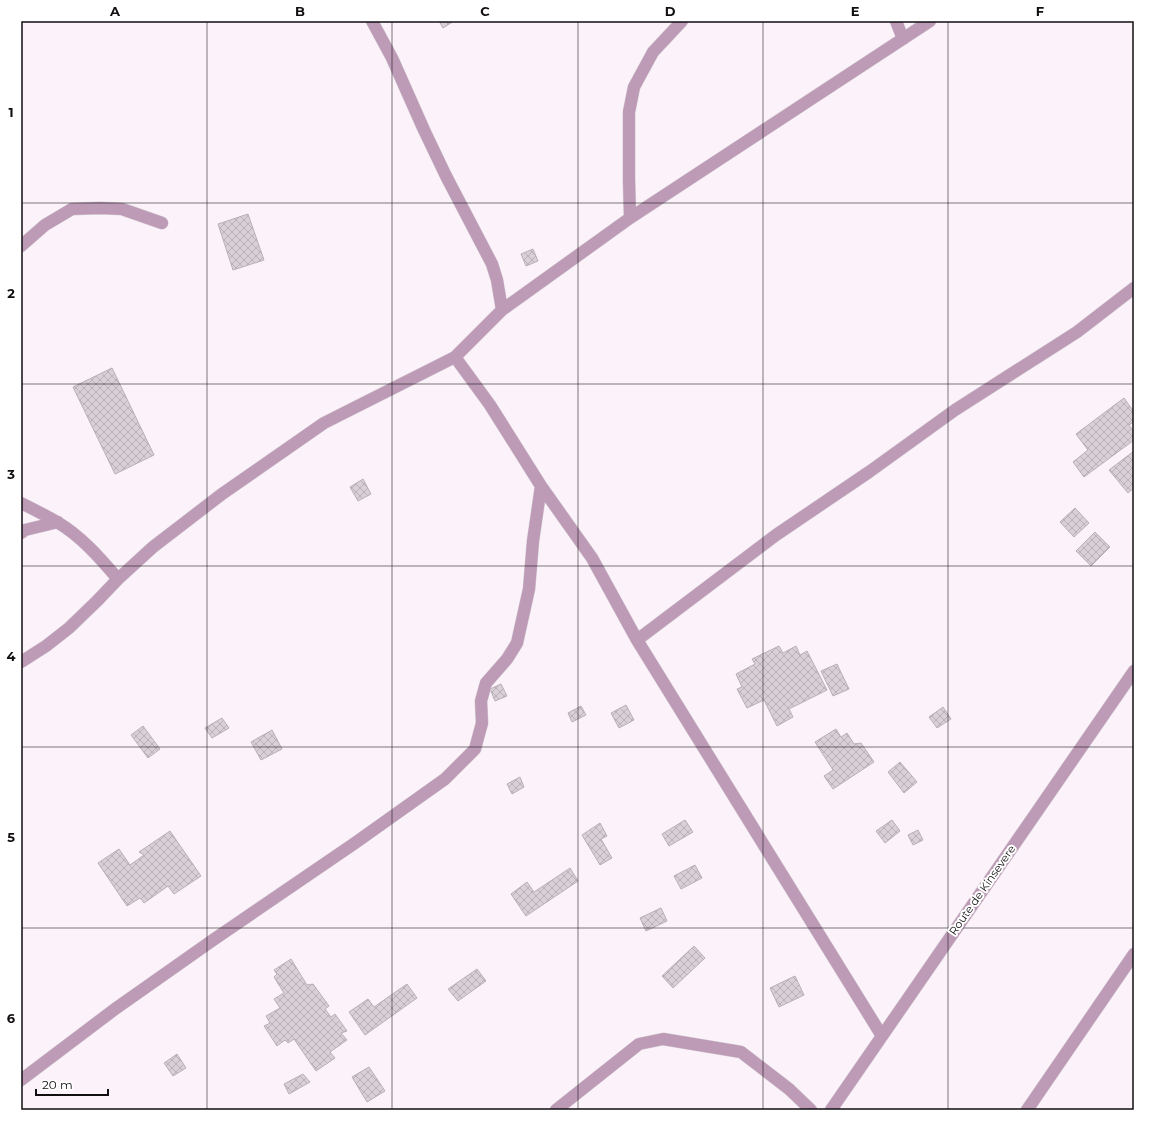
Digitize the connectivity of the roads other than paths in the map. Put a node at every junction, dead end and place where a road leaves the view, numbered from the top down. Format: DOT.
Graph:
graph roads {
  1 [pos="372,21"];
  2 [pos="682,21"];
  3 [pos="896,21"];
  4 [pos="930,21"];
  5 [pos="903,39"];
  6 [pos="630,218"];
  7 [pos="162,223"];
  8 [pos="21,246"];
  9 [pos="1134,288"];
  10 [pos="502,310"];
  11 [pos="455,357"];
  12 [pos="541,486"];
  13 [pos="21,503"];
  14 [pos="58,522"];
  15 [pos="21,533"];
  16 [pos="118,579"];
  17 [pos="637,640"];
  18 [pos="21,662"];
  19 [pos="1134,671"];
  20 [pos="1134,954"];
  21 [pos="882,1036"];
  22 [pos="21,1080"];
  23 [pos="556,1110"];
  24 [pos="811,1110"];
  25 [pos="831,1110"];
  26 [pos="1027,1110"];
  1 -- 10 [label="street"];
  2 -- 6 [label="street"];
  3 -- 5 [label="street"];
  4 -- 5 [label="street"];
  5 -- 6 [label="street"];
  6 -- 10 [label="street"];
  7 -- 8 [label="street"];
  9 -- 17 [label="street"];
  10 -- 11 [label="street"];
  11 -- 12 [label="street"];
  11 -- 16 [label="street"];
  12 -- 17 [label="street"];
  12 -- 22 [label="street"];
  13 -- 14 [label="street"];
  14 -- 15 [label="street"];
  14 -- 16 [label="street"];
  16 -- 18 [label="street"];
  17 -- 21 [label="street"];
  19 -- 21 [label="street, Route de Kinsevere"];
  20 -- 26 [label="street"];
  21 -- 25 [label="street, Route de Kinsevere"];
  23 -- 24 [label="street"];
}
